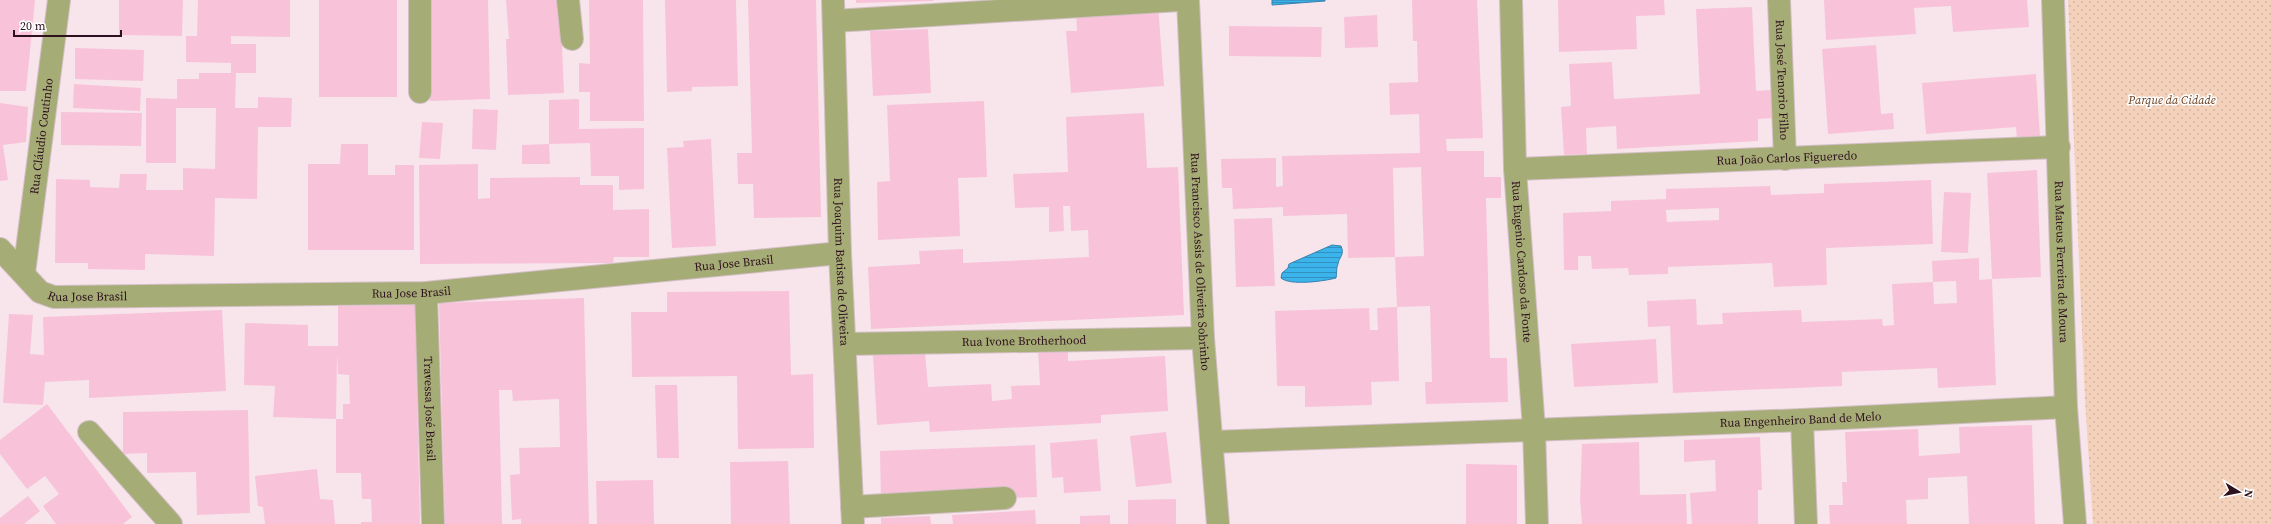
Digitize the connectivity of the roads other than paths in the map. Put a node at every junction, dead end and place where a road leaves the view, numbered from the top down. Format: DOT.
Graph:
graph roads {
  1 [pos="59,0"];
  2 [pos="420,0"];
  3 [pos="568,0"];
  4 [pos="1180,0"];
  5 [pos="1188,0"];
  6 [pos="1511,0"];
  7 [pos="1779,0"];
  8 [pos="2053,0"];
  9 [pos="833,10"];
  10 [pos="572,39"];
  11 [pos="420,92"];
  12 [pos="2059,147"];
  13 [pos="1785,159"];
  14 [pos="1515,169"];
  15 [pos="0,249"];
  16 [pos="840,253"];
  17 [pos="24,273"];
  18 [pos="426,293"];
  19 [pos="1203,338"];
  20 [pos="846,344"];
  21 [pos="2066,407"];
  22 [pos="1802,420"];
  23 [pos="1534,429"];
  24 [pos="89,432"];
  25 [pos="1212,442"];
  26 [pos="1005,498"];
  27 [pos="853,516"];
  28 [pos="171,524"];
  29 [pos="433,524"];
  30 [pos="1218,524"];
  31 [pos="1537,524"];
  32 [pos="1806,524"];
  33 [pos="2075,524"];
  1 -- 17 [label="street, Rua Cláudio Coutinho"];
  2 -- 11 [label="street"];
  3 -- 10 [label="street"];
  4 -- 9 [label="street"];
  5 -- 19 [label="street, Rua Francisco Assis de Oliveira Sobrinho"];
  6 -- 14 [label="street, Rua Eugenio Cardoso da Fonte"];
  7 -- 13 [label="street, Rua José Tenorio Filho"];
  8 -- 12 [label="street, Rua Mateus Ferreira de Moura"];
  9 -- 16 [label="street, Rua Joaquim Batista de Oliveira"];
  12 -- 13 [label="street, Rua João Carlos Figueredo"];
  12 -- 21 [label="street, Rua Mateus Ferreira de Moura"];
  13 -- 14 [label="street, Rua João Carlos Figueredo"];
  14 -- 23 [label="street, Rua Eugenio Cardoso da Fonte"];
  15 -- 17 [label="street, Rua Jose Brasil"];
  16 -- 18 [label="street, Rua Jose Brasil"];
  16 -- 20 [label="street, Rua Joaquim Batista de Oliveira"];
  17 -- 18 [label="street, Rua Jose Brasil"];
  18 -- 29 [label="street, Travessa José Brasil"];
  19 -- 20 [label="street, Rua Ivone Brotherhood"];
  19 -- 25 [label="street, Rua Francisco Assis de Oliveira Sobrinho"];
  20 -- 27 [label="street, Rua Joaquim Batista de Oliveira"];
  21 -- 22 [label="street, Rua Engenheiro Band de Melo"];
  21 -- 33 [label="street, Rua Mateus Ferreira de Moura"];
  22 -- 23 [label="street, Rua Engenheiro Band de Melo"];
  22 -- 32 [label="street"];
  23 -- 25 [label="street, Rua Engenheiro Band de Melo"];
  23 -- 31 [label="street, Rua Eugenio Cardoso da Fonte"];
  24 -- 28 [label="street"];
  25 -- 30 [label="street, Rua Francisco Assis de Oliveira Sobrinho"];
  26 -- 27 [label="street"];
}
